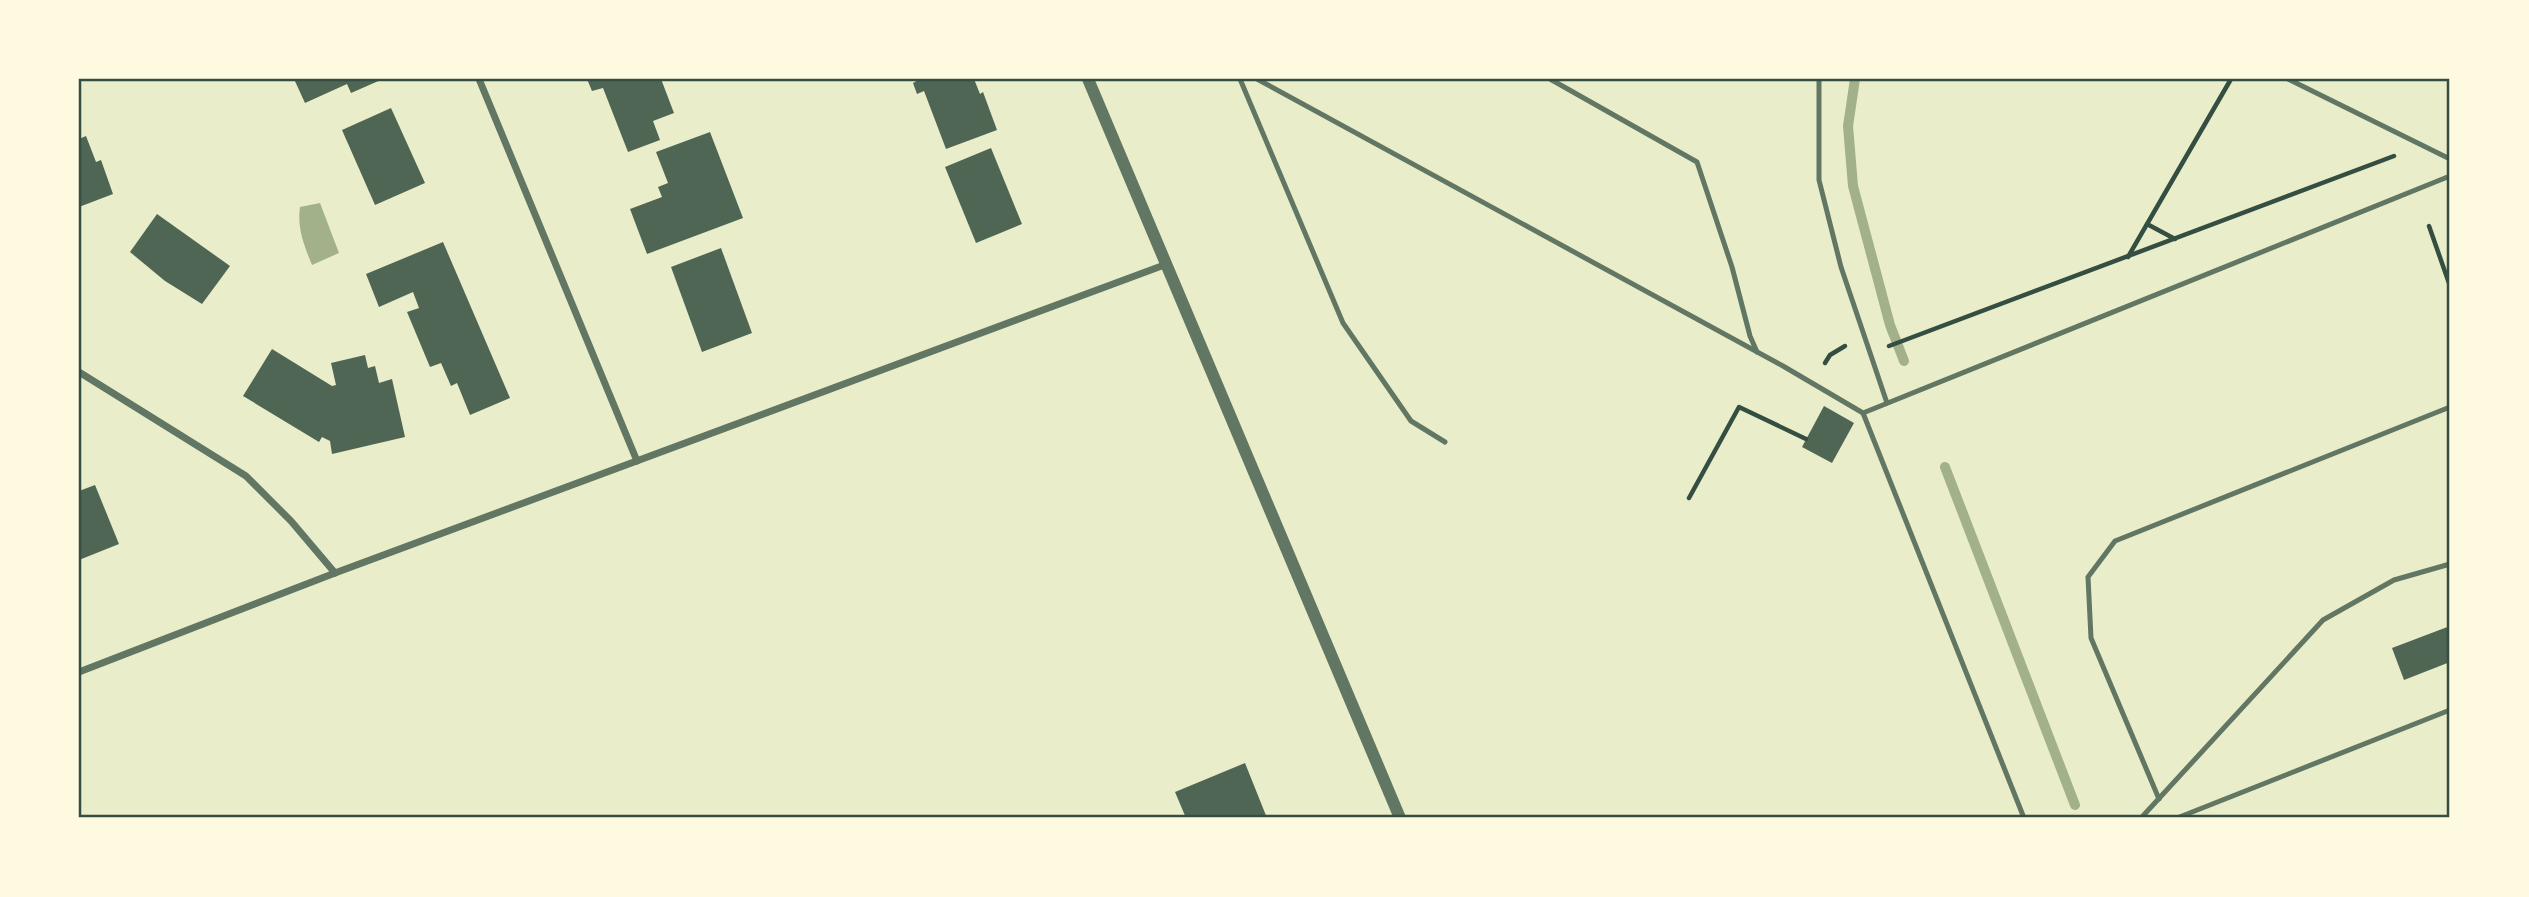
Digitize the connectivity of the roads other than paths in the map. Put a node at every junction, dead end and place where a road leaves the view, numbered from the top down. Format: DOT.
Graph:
graph roads {
  1 [pos="479,79"];
  2 [pos="1088,79"];
  3 [pos="1240,79"];
  4 [pos="1257,79"];
  5 [pos="1550,79"];
  6 [pos="1819,79"];
  7 [pos="2288,79"];
  8 [pos="2450,159"];
  9 [pos="2450,176"];
  10 [pos="1167,264"];
  11 [pos="1757,352"];
  12 [pos="79,372"];
  13 [pos="1887,403"];
  14 [pos="2450,407"];
  15 [pos="1863,413"];
  16 [pos="1445,442"];
  17 [pos="637,461"];
  18 [pos="2450,564"];
  19 [pos="335,573"];
  20 [pos="79,672"];
  21 [pos="2450,710"];
  22 [pos="2159,799"];
  23 [pos="1400,818"];
  24 [pos="2024,818"];
  25 [pos="2141,818"];
  26 [pos="2177,818"];
  1 -- 17 [label="street"];
  2 -- 10 [label="street"];
  3 -- 16 [label="lane"];
  4 -- 11 [label="lane"];
  5 -- 11 [label="lane"];
  6 -- 13 [label="lane"];
  7 -- 8 [label="lane"];
  9 -- 13 [label="lane"];
  10 -- 17 [label="street"];
  10 -- 23 [label="street"];
  11 -- 15 [label="lane"];
  12 -- 19 [label="street"];
  13 -- 15 [label="lane"];
  14 -- 22 [label="lane"];
  15 -- 24 [label="lane"];
  17 -- 19 [label="street"];
  18 -- 22 [label="lane"];
  19 -- 20 [label="street"];
  21 -- 26 [label="lane"];
  22 -- 25 [label="lane"];
}
